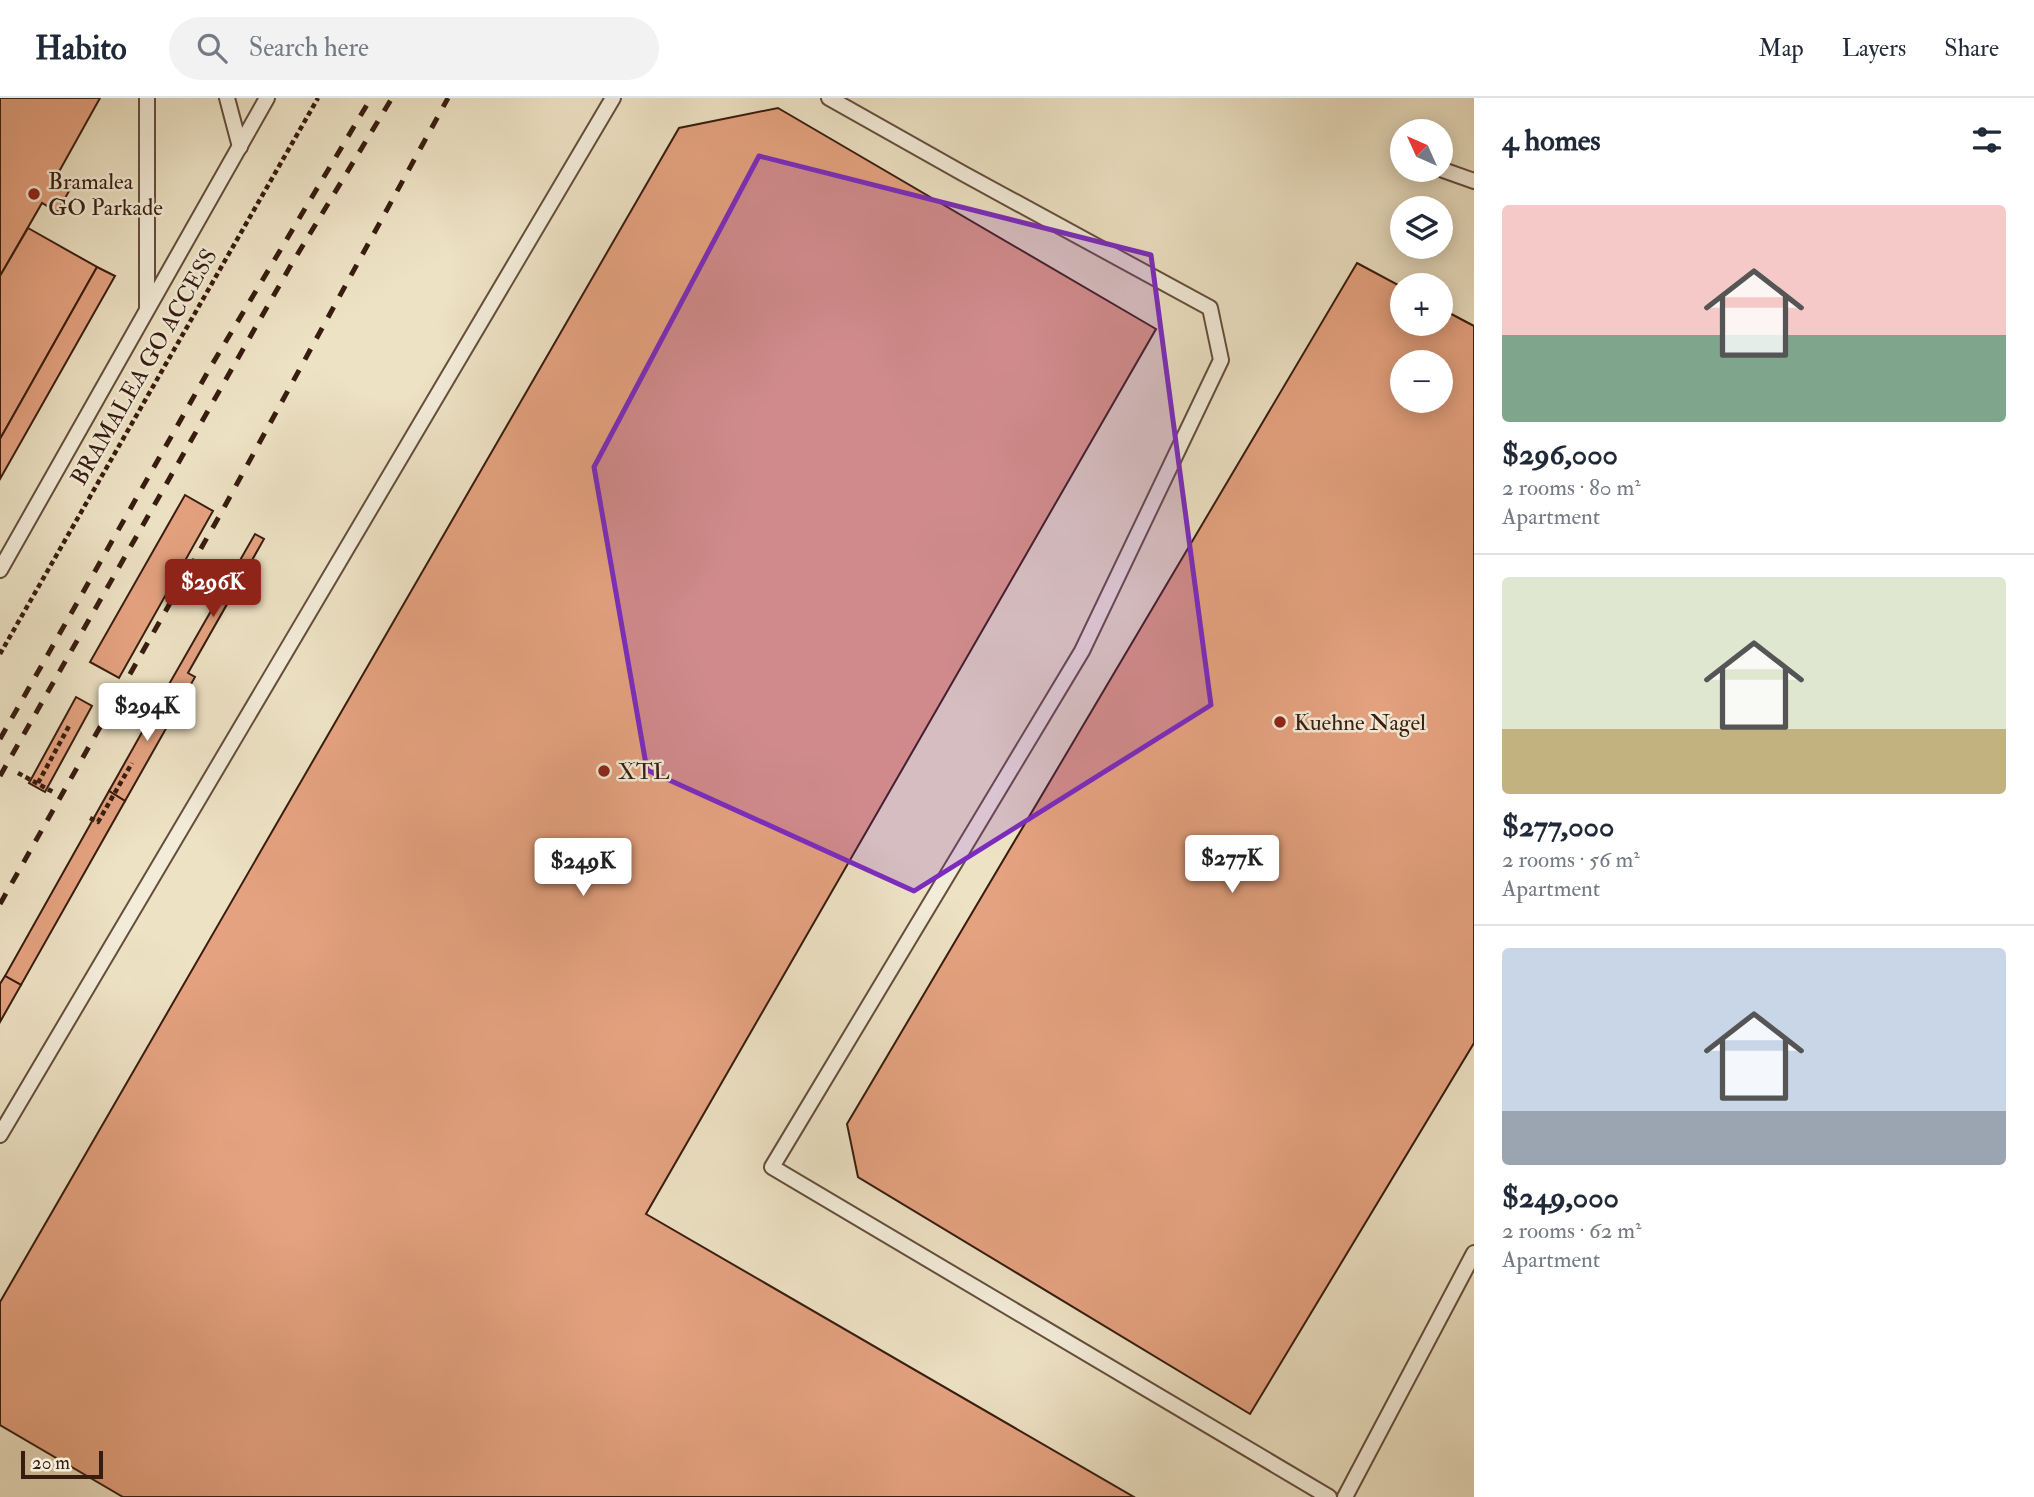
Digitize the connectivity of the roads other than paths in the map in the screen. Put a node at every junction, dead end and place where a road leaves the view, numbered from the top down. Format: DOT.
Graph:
graph roads {
  1 [pos="147,98"];
  2 [pos="227,98"];
  3 [pos="267,98"];
  4 [pos="613,98"];
  5 [pos="829,98"];
  6 [pos="240,147"];
  7 [pos="1453,174"];
  8 [pos="1474,181"];
  9 [pos="147,310"];
  10 [pos="0,570"];
  11 [pos="0,1135"];
  12 [pos="1474,1253"];
  13 [pos="1329,1497"];
  14 [pos="1345,1497"];
  1 -- 9 [label="lane"];
  2 -- 6 [label="lane"];
  3 -- 6 [label="lane"];
  4 -- 11 [label="lane"];
  5 -- 13 [label="lane"];
  6 -- 9 [label="lane"];
  7 -- 8 [label="lane"];
  9 -- 10 [label="lane"];
  12 -- 14 [label="lane"];
}
